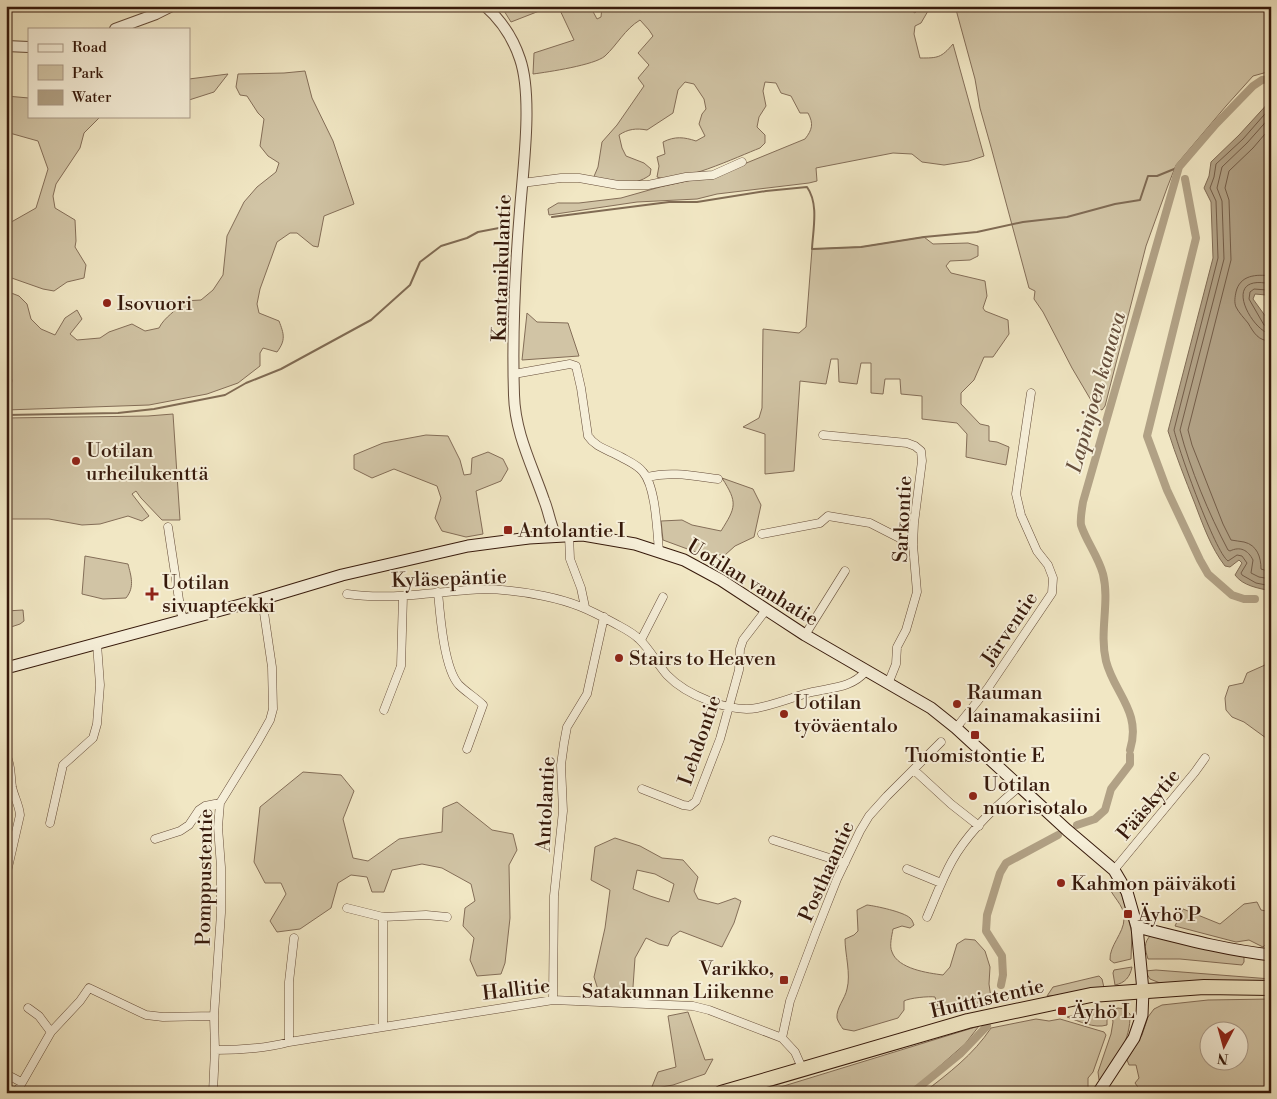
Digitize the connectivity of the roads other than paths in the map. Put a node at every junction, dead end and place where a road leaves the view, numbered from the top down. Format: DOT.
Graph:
graph roads {
  1 [pos="172,6"];
  2 [pos="290,6"];
  3 [pos="323,6"];
  4 [pos="485,6"];
  5 [pos="118,28"];
  6 [pos="6,46"];
  7 [pos="28,47"];
  8 [pos="742,162"];
  9 [pos="522,183"];
  10 [pos="514,374"];
  11 [pos="1031,393"];
  12 [pos="823,435"];
  13 [pos="647,477"];
  14 [pos="718,479"];
  15 [pos="168,527"];
  16 [pos="762,534"];
  17 [pos="569,535"];
  18 [pos="556,536"];
  19 [pos="913,545"];
  20 [pos="659,551"];
  21 [pos="846,571"];
  22 [pos="438,592"];
  23 [pos="348,594"];
  24 [pos="403,596"];
  25 [pos="663,597"];
  26 [pos="262,599"];
  27 [pos="585,607"];
  28 [pos="766,610"];
  29 [pos="604,617"];
  30 [pos="184,620"];
  31 [pos="805,635"];
  32 [pos="640,640"];
  33 [pos="96,644"];
  34 [pos="6,668"];
  35 [pos="866,671"];
  36 [pos="888,684"];
  37 [pos="729,707"];
  38 [pos="384,710"];
  39 [pos="956,728"];
  40 [pos="941,742"];
  41 [pos="467,749"];
  42 [pos="6,755"];
  43 [pos="1205,758"];
  44 [pos="914,770"];
  45 [pos="1019,787"];
  46 [pos="642,789"];
  47 [pos="220,803"];
  48 [pos="50,823"];
  49 [pos="979,826"];
  50 [pos="156,839"];
  51 [pos="773,840"];
  52 [pos="845,863"];
  53 [pos="907,869"];
  54 [pos="1114,870"];
  55 [pos="6,876"];
  56 [pos="941,883"];
  57 [pos="347,908"];
  58 [pos="447,916"];
  59 [pos="383,917"];
  60 [pos="927,917"];
  61 [pos="1137,927"];
  62 [pos="294,938"];
  63 [pos="1271,954"];
  64 [pos="1271,988"];
  65 [pos="1143,991"];
  66 [pos="553,1000"];
  67 [pos="28,1008"];
  68 [pos="214,1016"];
  69 [pos="383,1027"];
  70 [pos="51,1032"];
  71 [pos="782,1038"];
  72 [pos="289,1042"];
  73 [pos="216,1050"];
  74 [pos="802,1068"];
  75 [pos="6,1074"];
  76 [pos="22,1082"];
  77 [pos="213,1092"];
  78 [pos="16,1093"];
  79 [pos="721,1093"];
  80 [pos="1098,1093"];
  1 -- 5 [label="street"];
  2 -- 3 [label="street"];
  4 -- 9 [label="street, Kantanikulantie"];
  6 -- 7 [label="street"];
  8 -- 9 [label="street"];
  9 -- 10 [label="street, Kantanikulantie"];
  10 -- 13 [label="street"];
  10 -- 18 [label="street, Kantanikulantie"];
  11 -- 39 [label="street, Järventie"];
  12 -- 19 [label="street, Sarkontie"];
  13 -- 14 [label="street"];
  13 -- 20 [label="street"];
  15 -- 30 [label="street"];
  16 -- 19 [label="street"];
  17 -- 18 [label="main road, Uotilan vanhatie"];
  17 -- 20 [label="main road, Uotilan vanhatie"];
  17 -- 27 [label="street"];
  18 -- 26 [label="main road, Uotilan vanhatie"];
  19 -- 36 [label="street, Sarkontie"];
  20 -- 28 [label="main road, Uotilan vanhatie"];
  21 -- 31 [label="street"];
  22 -- 24 [label="street, Kyläsepäntie"];
  22 -- 27 [label="street, Kyläsepäntie"];
  22 -- 41 [label="street"];
  23 -- 24 [label="street, Kyläsepäntie"];
  24 -- 38 [label="street"];
  25 -- 32 [label="street"];
  26 -- 30 [label="main road, Uotilan vanhatie"];
  26 -- 47 [label="street, Pomppustentie"];
  27 -- 29 [label="street, Kyläsepäntie"];
  28 -- 31 [label="main road, Uotilan vanhatie"];
  28 -- 37 [label="street, Lehdontie"];
  29 -- 32 [label="street, Kyläsepäntie"];
  29 -- 66 [label="street, Antolantie"];
  30 -- 33 [label="main road, Uotilan vanhatie"];
  31 -- 35 [label="main road, Uotilan vanhatie"];
  32 -- 37 [label="street, Kyläsepäntie"];
  33 -- 34 [label="main road, Uotilan vanhatie"];
  33 -- 48 [label="street"];
  35 -- 36 [label="main road, Uotilan vanhatie"];
  35 -- 37 [label="street, Kyläsepäntie"];
  36 -- 39 [label="main road, Uotilan vanhatie"];
  37 -- 46 [label="street, Lehdontie"];
  39 -- 45 [label="main road, Uotilan vanhatie"];
  40 -- 44 [label="street, Posthaantie"];
  42 -- 55 [label="street"];
  43 -- 54 [label="street, Pääskytie"];
  44 -- 49 [label="street"];
  44 -- 52 [label="street, Posthaantie"];
  45 -- 49 [label="street"];
  45 -- 54 [label="main road, Uotilan vanhatie"];
  47 -- 50 [label="street"];
  47 -- 68 [label="street, Pomppustentie"];
  49 -- 56 [label="street"];
  51 -- 52 [label="street"];
  52 -- 71 [label="street, Posthaantie"];
  53 -- 56 [label="street"];
  54 -- 61 [label="main road, Uotilan vanhatie"];
  56 -- 60 [label="street"];
  57 -- 59 [label="street"];
  58 -- 59 [label="street"];
  59 -- 69 [label="street"];
  61 -- 63 [label="main road"];
  61 -- 65 [label="main road, Uotilan vanhatie"];
  62 -- 72 [label="street"];
  64 -- 65 [label="highway, Huittistentie"];
  65 -- 74 [label="highway, Huittistentie"];
  65 -- 80 [label="main road, Uotilan vanhatie"];
  66 -- 69 [label="street, Hallitie"];
  66 -- 71 [label="street, Hallitie"];
  67 -- 70 [label="street"];
  68 -- 70 [label="street"];
  68 -- 73 [label="street, Pomppustentie"];
  69 -- 72 [label="street, Hallitie"];
  70 -- 76 [label="street"];
  71 -- 74 [label="street"];
  72 -- 73 [label="street, Hallitie"];
  73 -- 77 [label="street, Pomppustentie"];
  74 -- 79 [label="highway, Huittistentie"];
  75 -- 76 [label="street"];
  76 -- 78 [label="street"];
}
